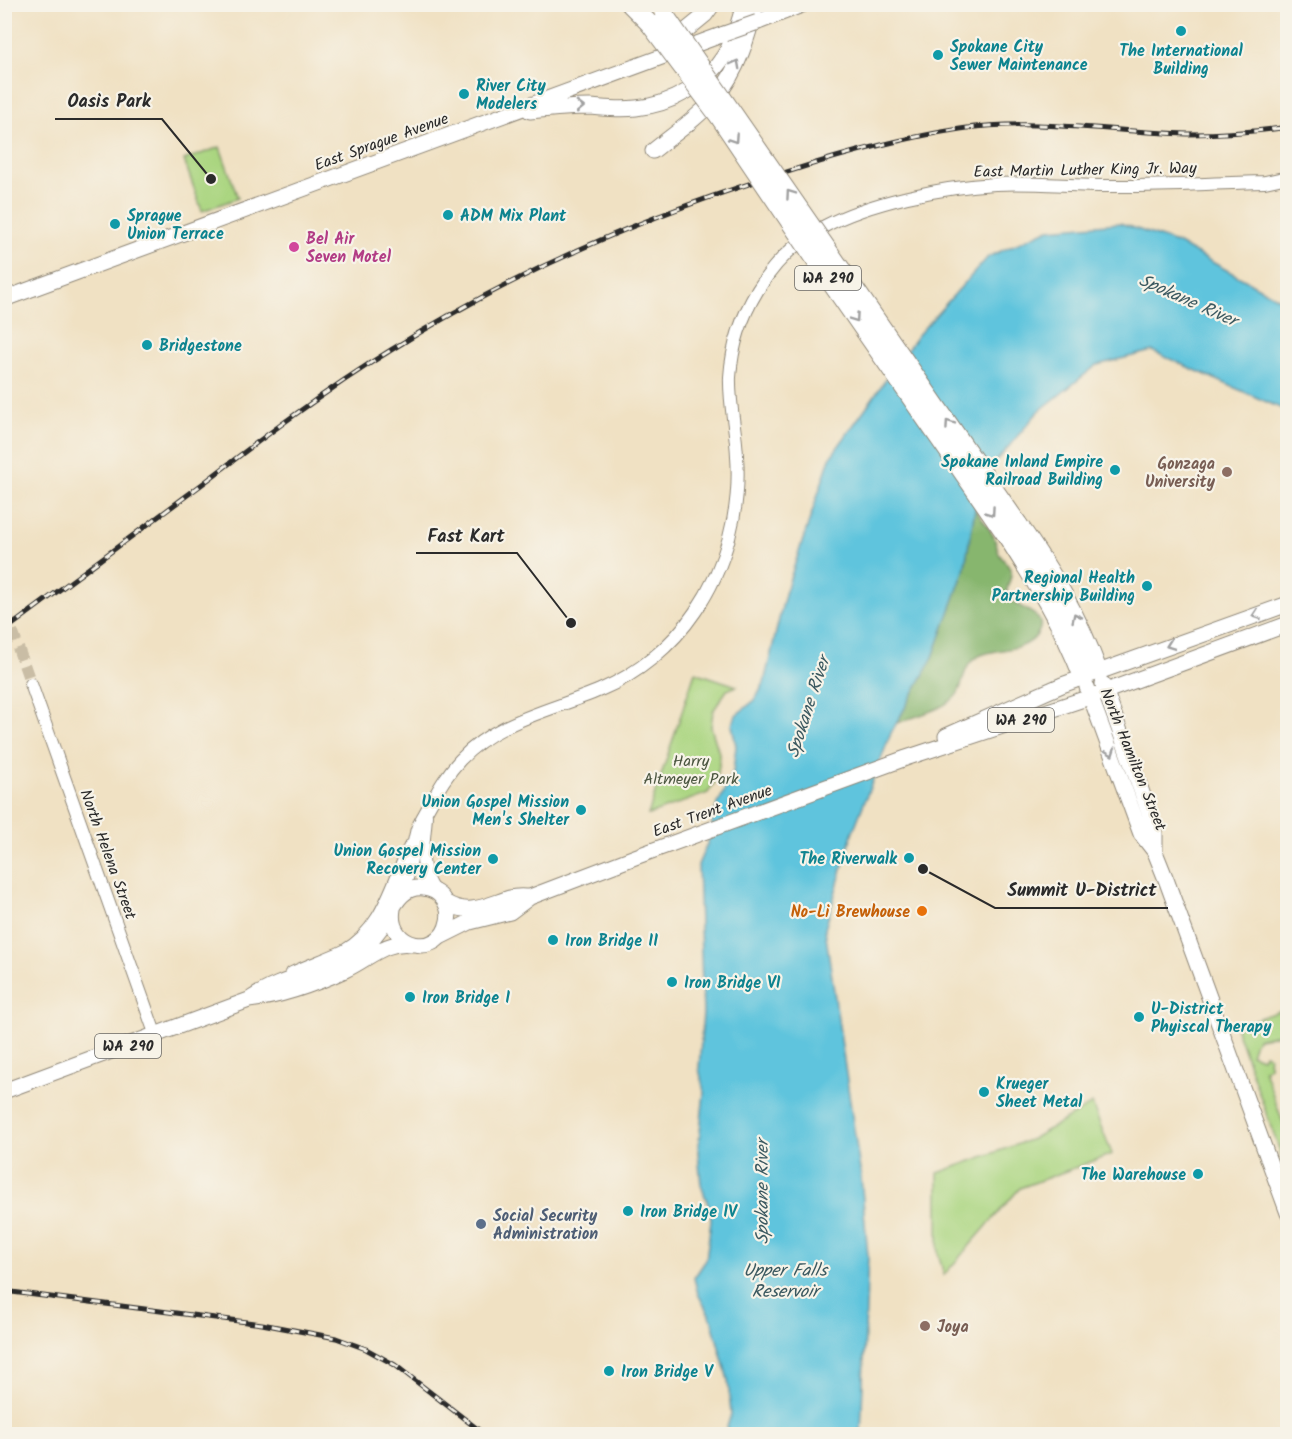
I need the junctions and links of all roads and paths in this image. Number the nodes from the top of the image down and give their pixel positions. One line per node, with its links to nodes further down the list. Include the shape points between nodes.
1 (630, 4): 6 (highway, WA 290)
2 (713, 4): 7 (main road, via 697,22)
3 (744, 4): 8 (main road, one-way to 3, via 568,108 651,106 683,93 716,66 729,47)
4 (756, 4): 9 (main road, one-way to 4, via 718,94 740,57)
5 (804, 4): 7 (main road, East Sprague Avenue, bridge)
6 (656, 14): 16 (highway, WA 290, bridge, via 1012,528 1059,586 1084,633)
7 (644, 63): 8 (main road, East Sprague Avenue)
8 (502, 115): 13 (main road, East Sprague Avenue)
9 (653, 151)
10 (1287, 177): 11 (street, East Martin Luther King Jr. Way)
11 (1265, 182): 12 (street, East Martin Luther King Jr. Way); 21 (street, East Martin Luther King Jr. Way, via 1108,186 1025,183 953,189 912,196 860,212 810,235 779,262 761,285 736,342 730,391 738,463 733,518 720,565 694,614 666,646 627,676 513,722 478,743 449,772)
12 (1287, 184)
13 (4, 299)
14 (1287, 604): 16 (main road, East Trent Avenue, one-way to 16)
15 (1287, 624): 18 (main road, East Trent Avenue)
16 (1091, 674): 18 (main road, North Hamilton Street / WA 290); 19 (main road, North Hamilton Street); 20 (main road, East Trent Avenue / WA 290, via 961,729)
17 (31, 684): 31 (street, North Helena Street)
18 (1106, 691): 19 (main road, East Trent Avenue / WA 290); 23 (main road, North Hamilton Street, via 1155,829)
19 (1090, 697): 20 (main road, East Trent Avenue / WA 290); 23 (main road, North Hamilton Street, one-way to 23, via 1141,834)
20 (903, 759): 25 (main road, East Trent Avenue / WA 290)
21 (426, 813): 22 (street, East Martin Luther King Jr. Way); 24 (street, East Martin Luther King Jr. Way, via 425,872)
22 (416, 834): 26 (street, East Martin Luther King Jr. Way, via 409,872); 29 (street, via 392,891 363,937 343,951 292,972)
23 (1155, 852): 33 (main road, North Hamilton Street)
24 (440, 897): 25 (main road, East Trent Avenue / WA 290, via 460,909 474,910 513,897); 26 (main road, WA 290, via 416,888); 27 (main road, via 449,916)
25 (530, 897): 27 (main road, East Trent Avenue / WA 290, via 510,912 470,922)
26 (396, 903): 28 (main road, via 392,920 395,930); 29 (main road, WA 290, via 376,935 354,954)
27 (440, 937): 28 (main road, WA 290, via 427,944)
28 (412, 944): 30 (main road, WA 290, via 392,944 327,977 272,997)
29 (268, 987): 30 (main road, WA 290)
30 (249, 1000): 31 (main road, WA 290)
31 (156, 1036): 32 (main road, WA 290)
32 (4, 1091)
33 (1287, 1213)

